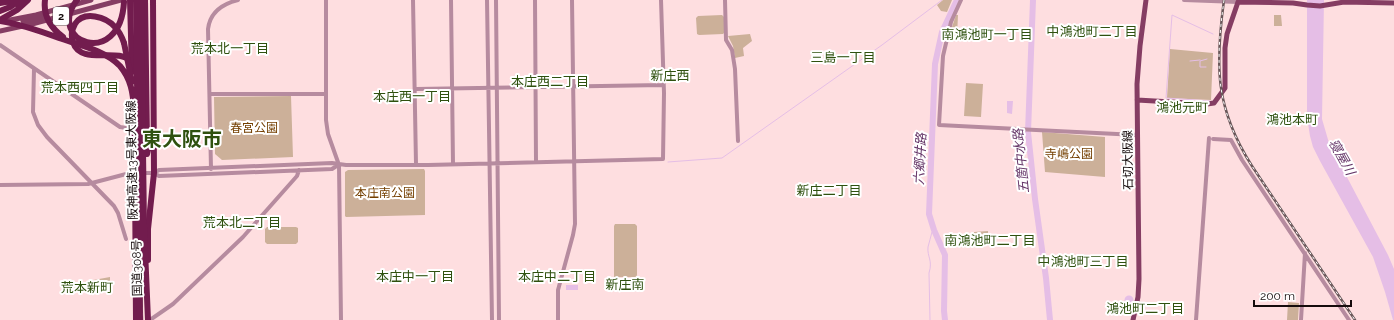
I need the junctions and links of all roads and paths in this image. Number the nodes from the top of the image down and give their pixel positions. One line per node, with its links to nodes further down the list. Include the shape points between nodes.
1 (17, 0): 27 (highway)
2 (21, 0): 29 (highway)
3 (28, 0): 32 (highway)
4 (45, 0): 35 (highway, bridge, via 45,14 50,24 58,34)
5 (77, 0): 7 (highway, bridge, via 70,12 72,30 80,40 94,44 108,39 115,32 122,15)
6 (92, 0): 31 (main road, 2)
7 (122, 0): 30 (main road, 2)
8 (130, 0): 37 (highway)
9 (136, 0): 63 (highway, 阪神高速13号東大阪線, bridge)
10 (141, 0): 68 (highway, 阪神高速13号東大阪線, bridge)
11 (145, 0): 34 (highway)
12 (152, 0): 34 (highway, via 147,14); 53 (highway, via 149,22 151,134); 64 (highway, 国道308号)
13 (238, 0): 46 (street, via 220,6 209,21)
14 (326, 0): 47 (street)
15 (414, 0): 45 (street)
16 (451, 0): 44 (street)
17 (488, 0): 41 (street)
18 (496, 0): 42 (street)
19 (535, 0): 43 (street)
20 (572, 0): 40 (street)
21 (661, 0): 39 (street)
22 (725, 0): 52 (street, via 726,40 732,50 735,69)
23 (962, 0): 51 (street, via 951,22 942,56 939,125)
24 (1146, 0): 49 (main road, 石切大阪線, via 1138,61)
25 (1184, 0): 26 (street)
26 (1238, 1): 28 (main road, via 1295,3 1306,6 1344,2); 49 (main road, via 1227,34 1225,88 1214,103)
27 (0, 3)
28 (1394, 3)
29 (0, 12)
30 (61, 16): 31 (main road); 33 (main road, 2)
31 (13, 20): 32 (main road, 2)
32 (0, 21): 35 (highway, bridge, via 27,27)
33 (0, 31)
34 (146, 36): 53 (highway)
35 (75, 44): 48 (highway, bridge, via 104,54 116,62 128,79)
36 (0, 45): 38 (street)
37 (131, 62): 48 (highway, bridge, via 129,58 124,56 90,54 76,49 72,36 75,23 92,16 102,18 116,27 124,43 130,70); 50 (highway)
38 (34, 69): 50 (street, via 120,127); 66 (street, via 33,112 38,125)
39 (663, 86): 40 (street); 56 (street, via 663,159)
40 (573, 87): 43 (street); 56 (street)
41 (489, 88): 42 (street); 44 (street); 54 (street)
42 (497, 88): 43 (street); 57 (street)
43 (536, 88): 55 (street)
44 (452, 89): 45 (street); 59 (street)
45 (416, 90): 58 (street)
46 (210, 94): 47 (street); 61 (street)
47 (326, 94): 60 (street, via 328,134)
48 (133, 95): 63 (highway, bridge)
49 (1137, 100): 51 (main road, 石切大阪線)
50 (133, 129): 63 (highway)
51 (1137, 135): 77 (main road, 石切大阪線, via 1139,289)
52 (738, 141)
53 (147, 154): 68 (highway, bridge)
54 (489, 162): 57 (street); 59 (street); 74 (street)
55 (536, 162): 56 (street); 57 (street)
56 (574, 162): 76 (street, via 574,235 558,290)
57 (498, 163): 75 (street)
58 (416, 164): 59 (street); 60 (street)
59 (453, 164)
60 (339, 165): 61 (street, via 332,163); 62 (street, via 332,169); 73 (street)
61 (211, 168): 64 (street, via 159,170); 65 (street)
62 (298, 170): 65 (street); 72 (street, via 297,176 243,237 173,304)
63 (137, 171): 64 (street); 66 (street); 71 (highway, 阪神高速13号東大阪線, bridge)
64 (154, 173): 65 (street, via 159,176); 72 (highway, 国道308号, via 148,229)
65 (211, 173)
66 (92, 183): 67 (street); 69 (street, via 118,212)
67 (0, 185)
68 (144, 226): 72 (highway, 阪神高速13号東大阪線, bridge)
69 (126, 239)
70 (1305, 253): 78 (street, via 1231,140 1211,139); 79 (street); 80 (street)
71 (139, 320)
72 (149, 320)
73 (341, 320)
74 (492, 320)
75 (499, 320)
76 (558, 320)
77 (1133, 320)
78 (1196, 320)
79 (1301, 320)
80 (1349, 320)

